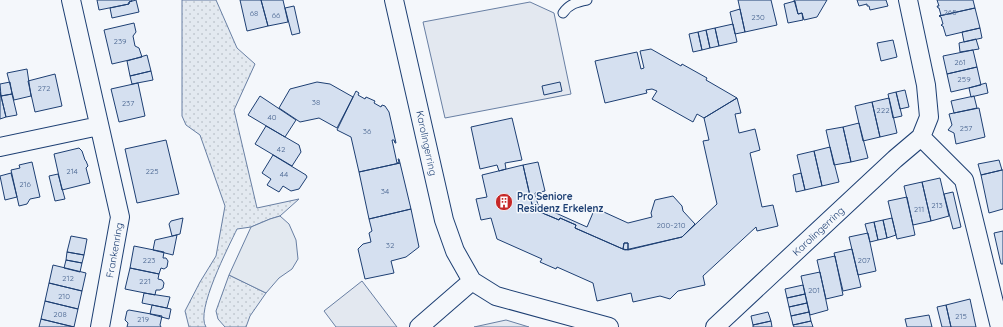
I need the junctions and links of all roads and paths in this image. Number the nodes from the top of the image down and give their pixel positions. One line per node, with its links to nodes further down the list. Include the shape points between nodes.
1 (71, 0): 6 (street, Frankenring)
2 (394, 0): 9 (street, Karolingerring, via 444,220 455,251)
3 (587, 0): 5 (lane, via 567,7)
4 (908, 0): 7 (street, via 926,85 929,117)
5 (563, 13)
6 (99, 126): 8 (street); 10 (street, Frankenring, via 120,217)
7 (922, 137): 13 (street, Karolingerring, via 895,159); 14 (street, via 964,180)
8 (0, 147)
9 (472, 281): 11 (street); 12 (street, Karolingerring, via 496,296)
10 (100, 327)
11 (419, 327)
12 (609, 327)
13 (715, 327)
14 (1000, 327)

